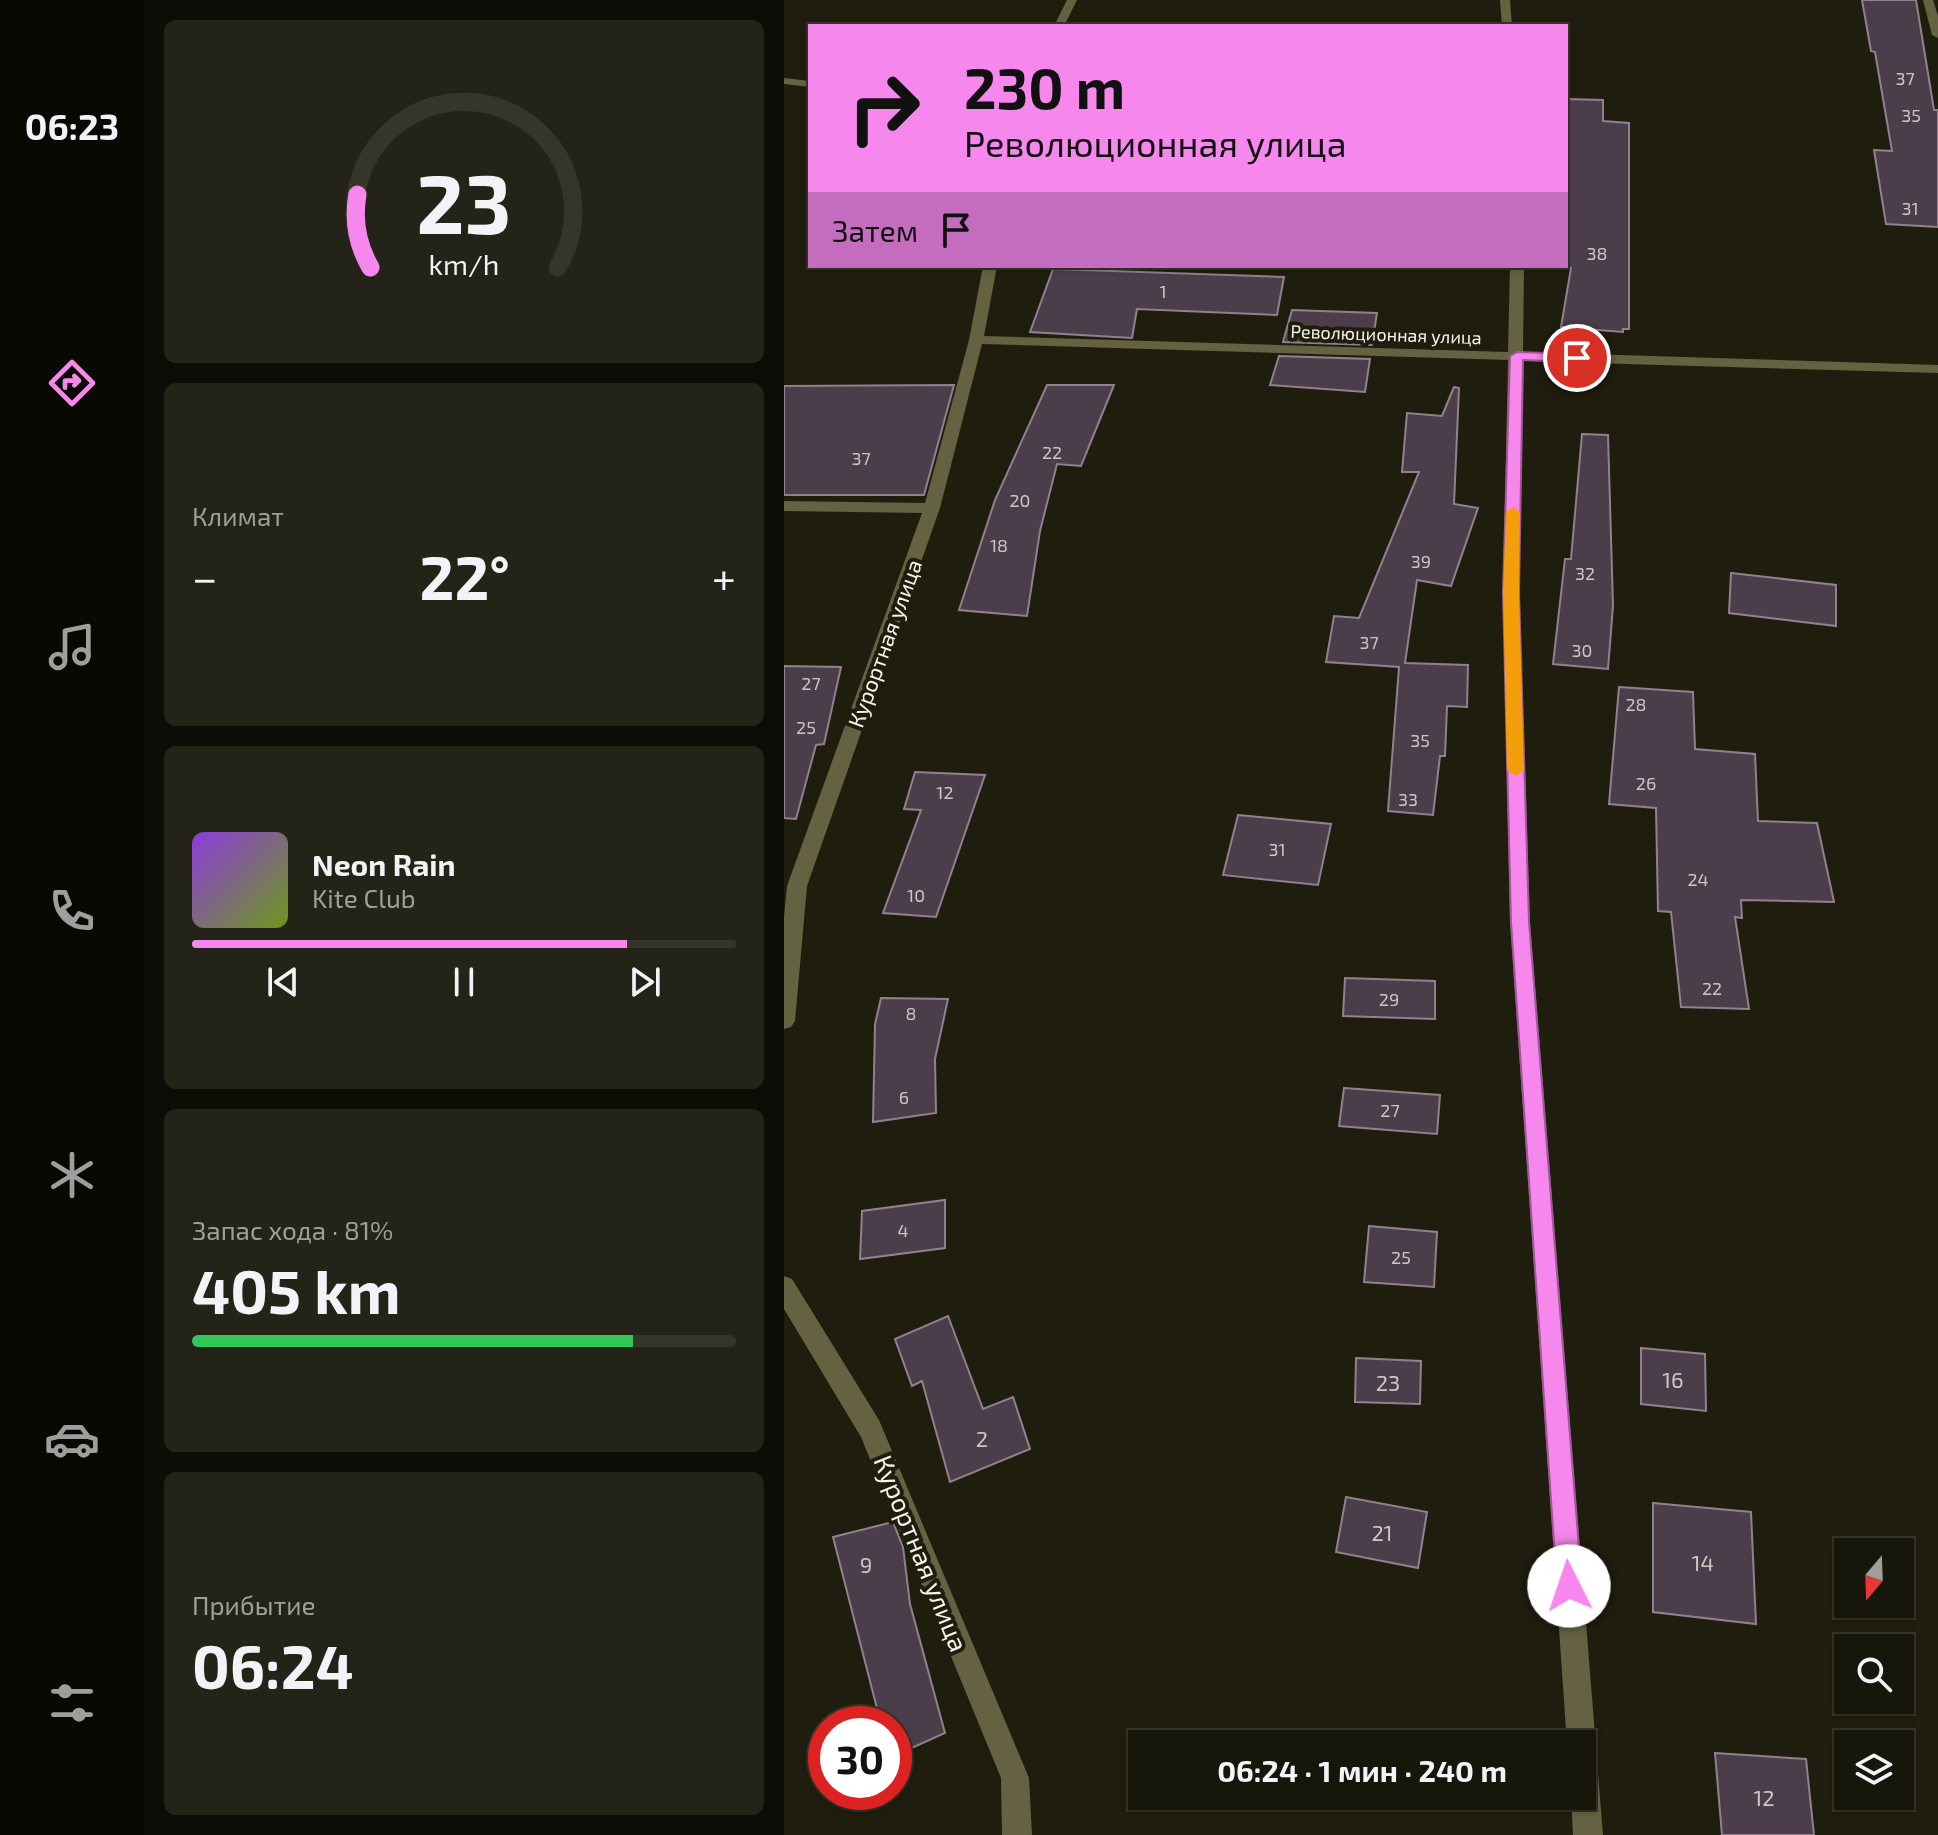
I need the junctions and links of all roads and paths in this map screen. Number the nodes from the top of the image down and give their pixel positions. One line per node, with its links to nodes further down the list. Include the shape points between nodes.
1 (1072, 0): 4 (street)
2 (1505, 0): 5 (street)
3 (1928, 0): 6 (street)
4 (1060, 24)
5 (1507, 24)
6 (1938, 35)
7 (784, 81): 8 (street)
8 (808, 84)
9 (990, 268): 11 (street, Курортная улица)
10 (1517, 268): 12 (street)
11 (976, 340): 12 (street, Революционная улица); 15 (street, Курортная улица)
12 (1517, 356): 13 (street, Революционная улица); 18 (street, via 1511,592 1520,922)
13 (1938, 369)
14 (784, 506): 15 (street)
15 (932, 508): 16 (street, Курортная улица, via 797,886)
16 (784, 1021)
17 (784, 1287): 20 (street, Курортная улица, via 870,1429 1015,1778)
18 (1580, 1730)
19 (1586, 1810): 21 (street)
20 (1017, 1835)
21 (1588, 1835)

